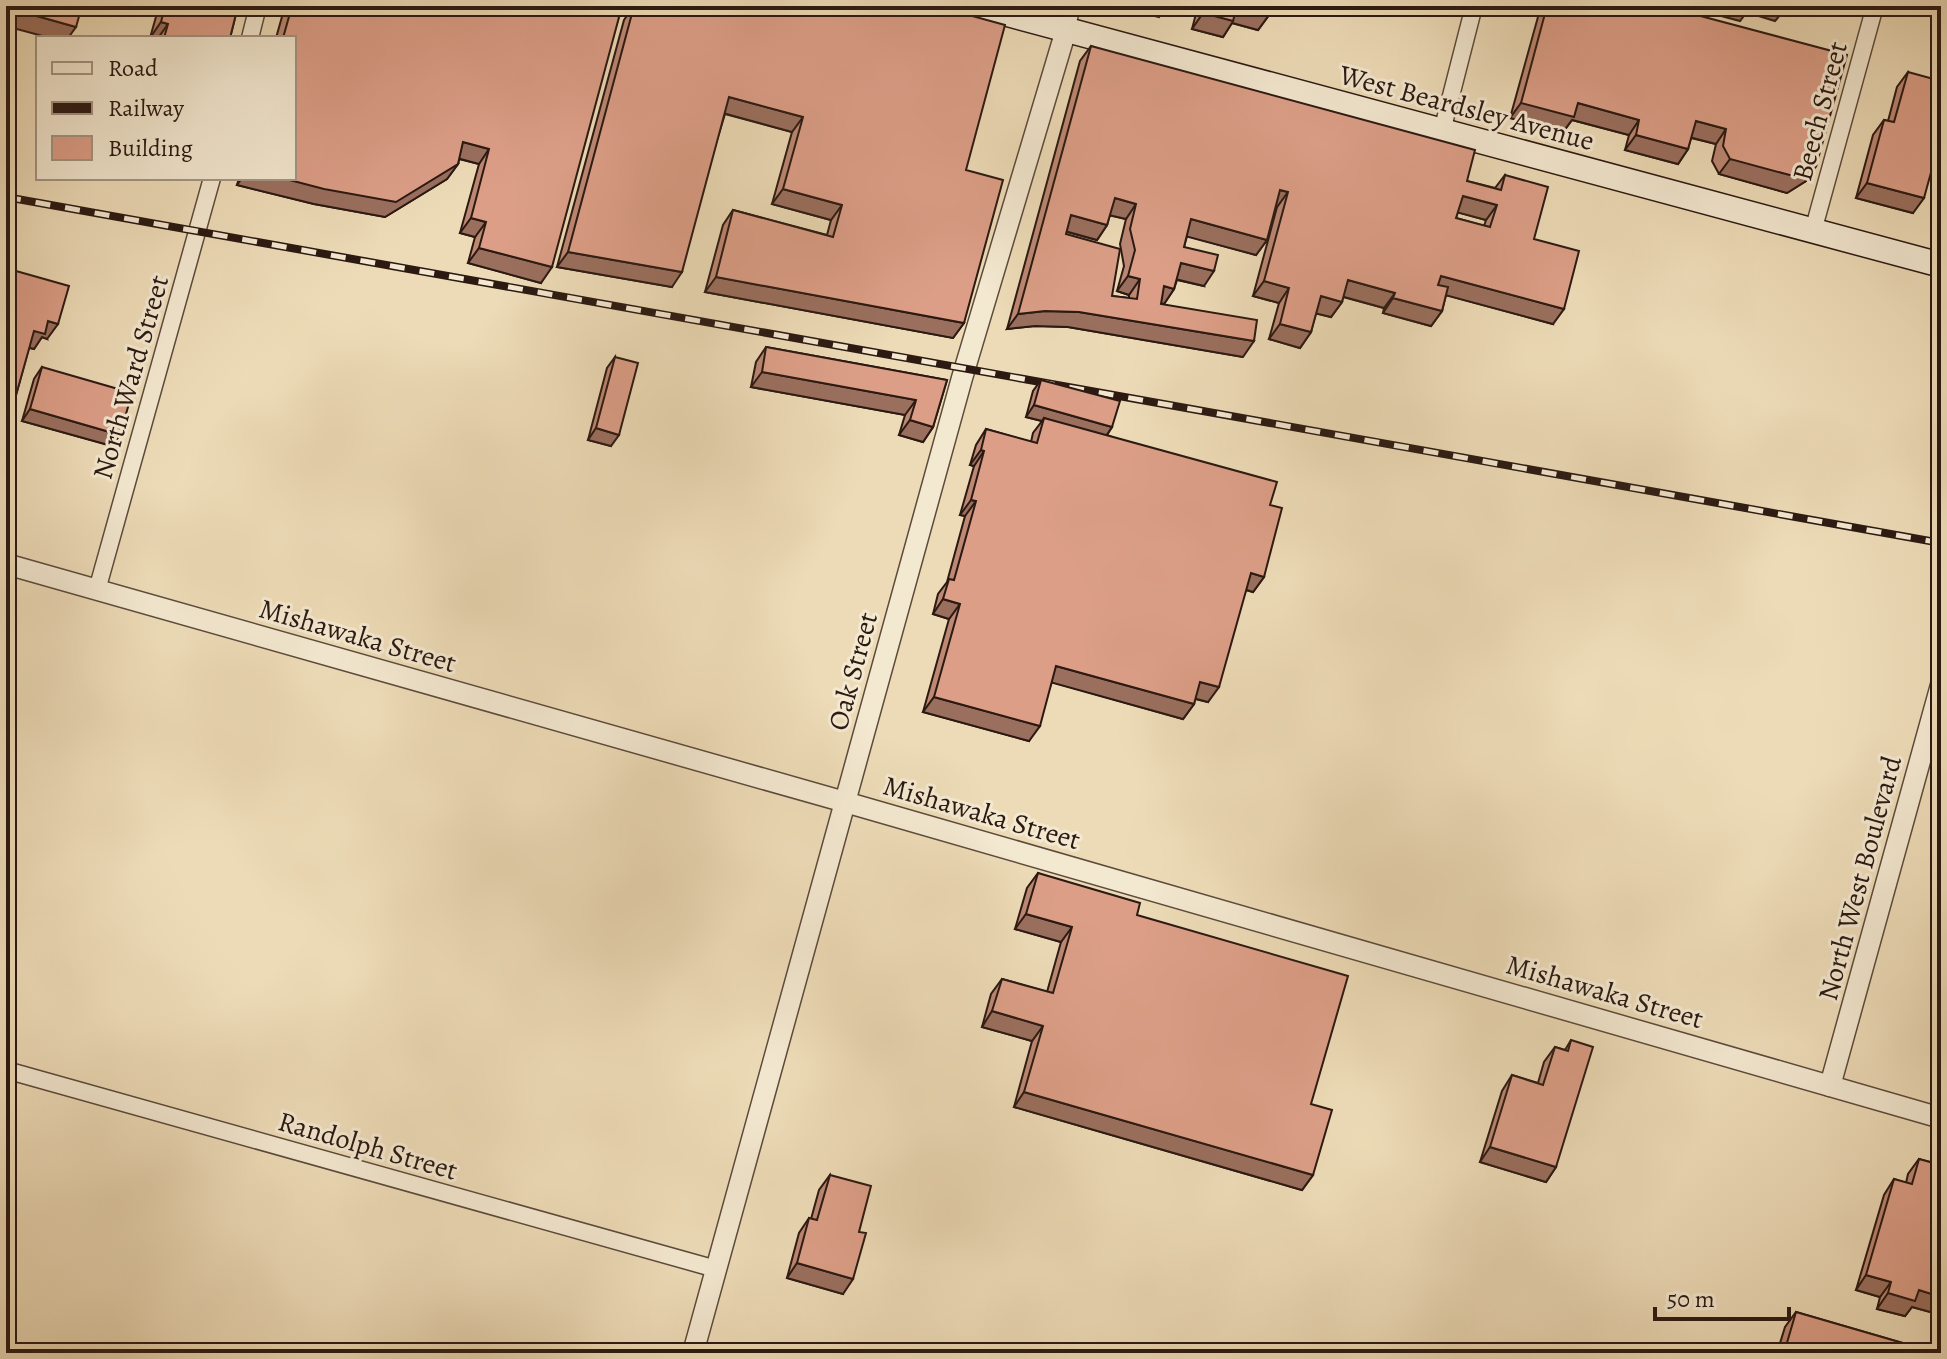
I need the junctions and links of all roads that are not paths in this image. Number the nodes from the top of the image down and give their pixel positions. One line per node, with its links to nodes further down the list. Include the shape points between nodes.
1 (258, 6): 7 (street)
2 (978, 6): 6 (main road, West Beardsley Avenue)
3 (1072, 6): 6 (street, Oak Street)
4 (1474, 6): 8 (street)
5 (1875, 6): 10 (street, Beech Street)
6 (1066, 30): 8 (main road, West Beardsley Avenue); 15 (street, Oak Street, via 962,378)
7 (250, 36)
8 (1442, 131): 10 (main road, West Beardsley Avenue)
9 (211, 180): 13 (street, North Ward Street)
10 (1813, 231): 11 (main road, West Beardsley Avenue)
11 (1941, 265)
12 (6, 564): 13 (street, Mishawaka Street)
13 (97, 590): 15 (street, Mishawaka Street)
14 (1941, 685): 17 (street, North West Boulevard)
15 (845, 802): 17 (street, Mishawaka Street); 19 (street, Oak Street)
16 (6, 1070): 19 (street, Randolph Street)
17 (1830, 1086): 18 (street, Mishawaka Street)
18 (1941, 1118)
19 (716, 1269): 20 (street, Oak Street)
20 (693, 1353)

